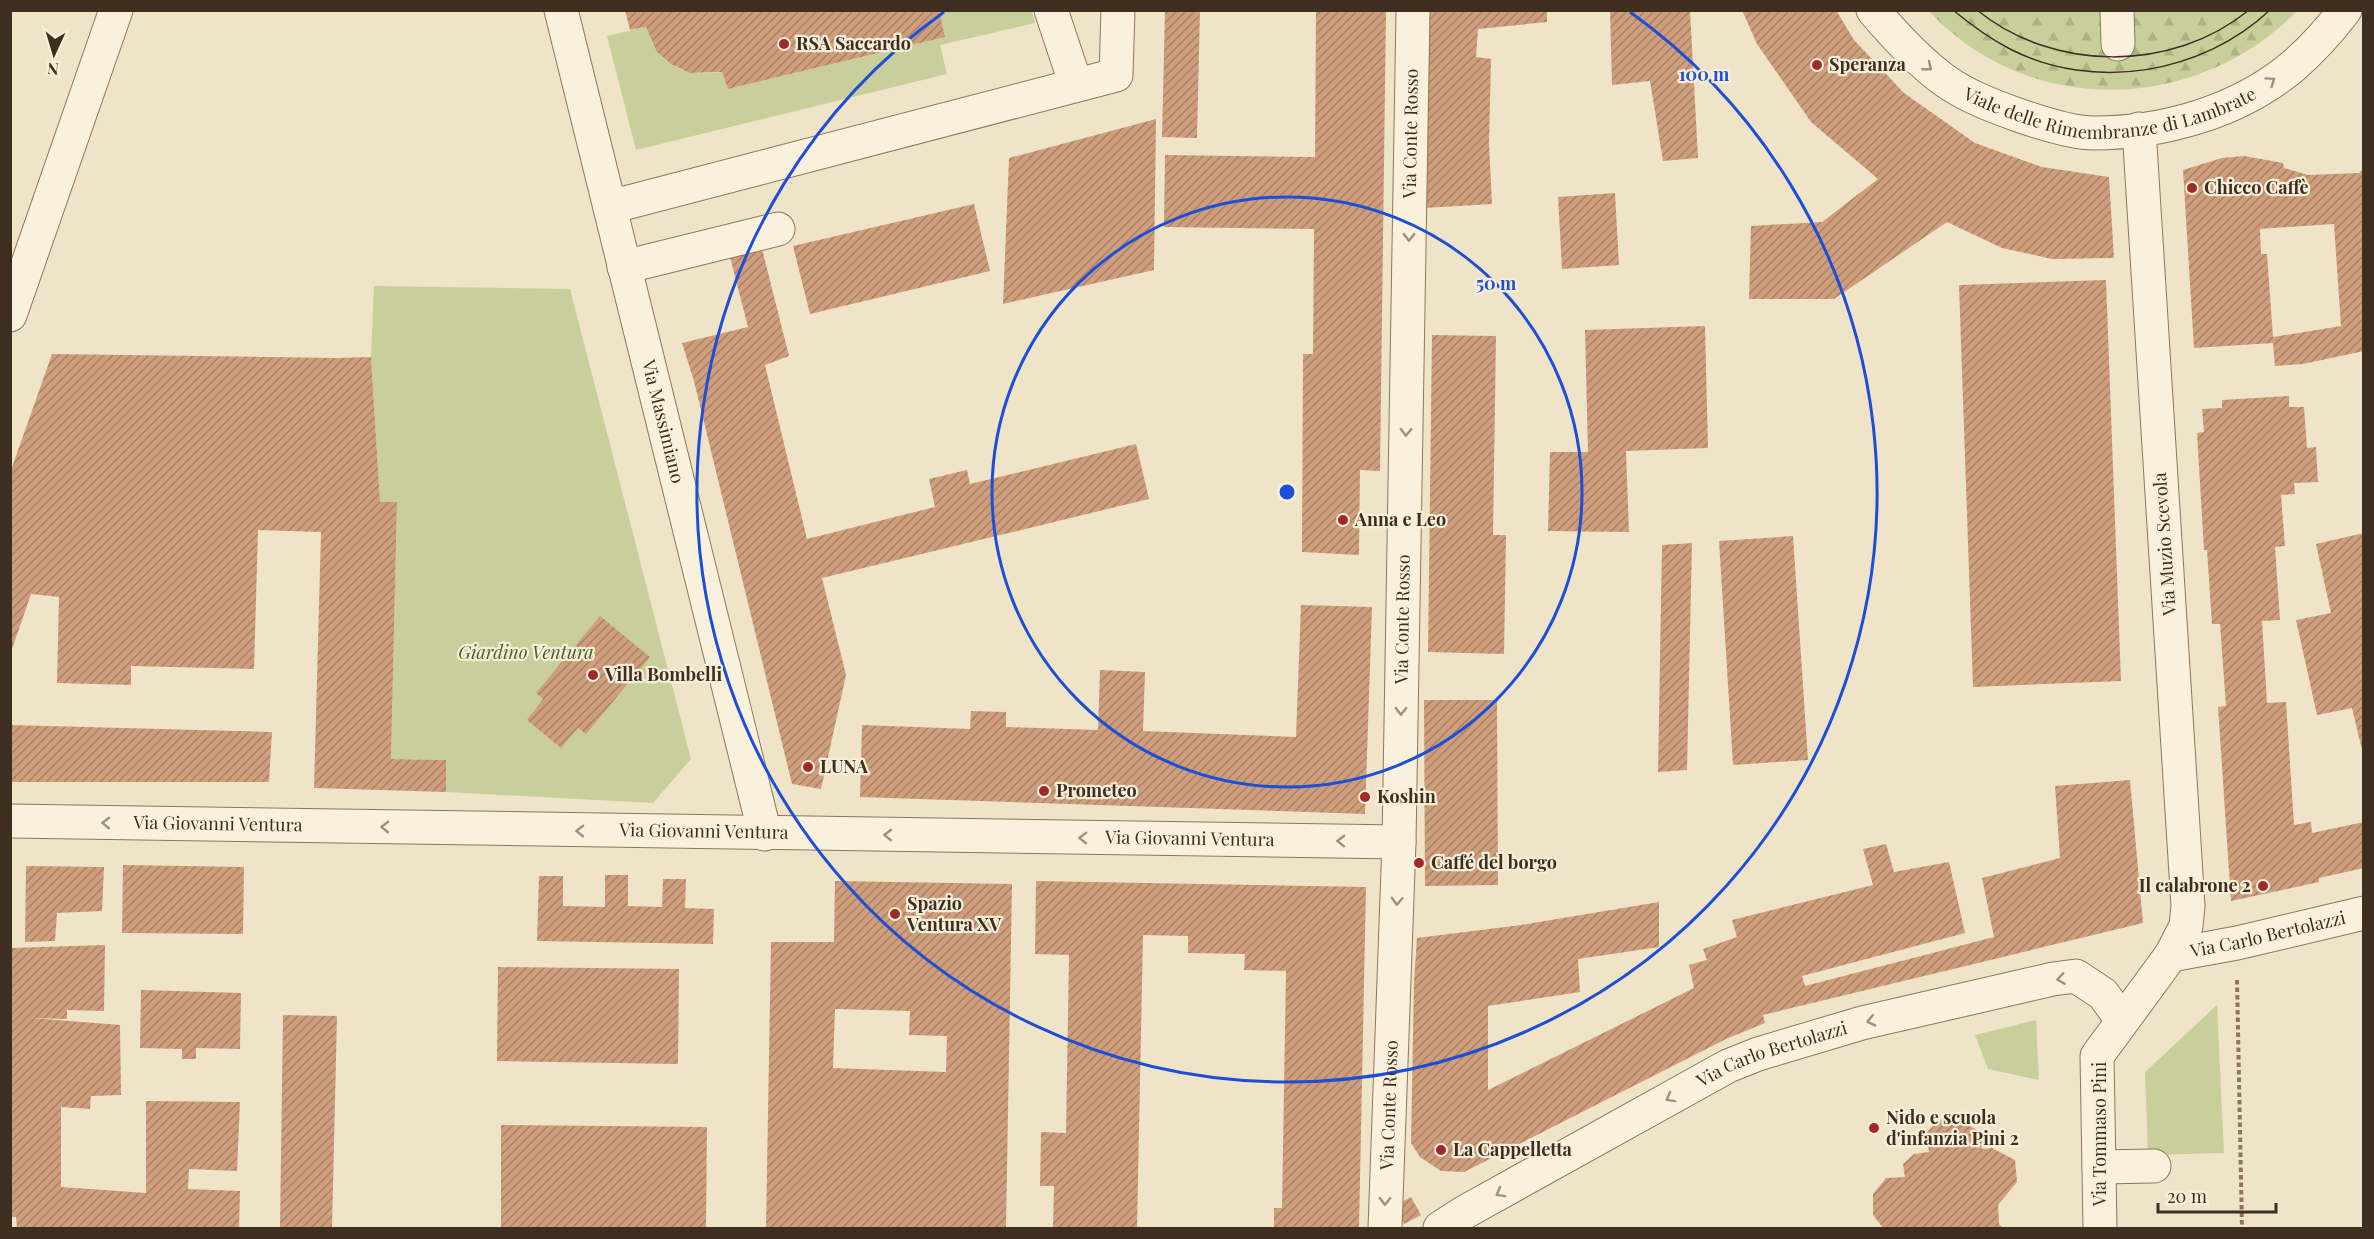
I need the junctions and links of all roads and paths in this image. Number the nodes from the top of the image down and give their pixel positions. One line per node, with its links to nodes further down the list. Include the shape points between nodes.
1 (116, 10): 15 (street)
2 (561, 10): 12 (street, Via Massimiano)
3 (1052, 10): 10 (street)
4 (1118, 10): 10 (street, via 1116,75)
5 (1413, 10): 18 (street, Via Conte Rosso, one-way to 18)
6 (1873, 10): 11 (street, Viale delle Rimembranze di Lambrate, one-way to 11, via 1905,48 1946,81 1991,106 2092,133)
7 (2117, 10): 9 (street)
8 (2345, 10): 11 (street, Viale delle Rimembranze di Lambrate, one-way to 8, via 2190,119 2258,91 2292,67)
9 (2118, 44)
10 (1077, 85): 12 (street)
11 (2139, 129): 20 (street, Via Muzio Scevola, via 2188,906 2186,926)
12 (610, 207): 14 (street, Via Massimiano)
13 (778, 229): 14 (street)
14 (624, 267): 17 (street, Via Massimiano)
15 (10, 315)
16 (10, 821): 17 (street, Via Giovanni Ventura, one-way to 16)
17 (765, 834): 18 (street, Via Giovanni Ventura, one-way to 17)
18 (1399, 842): 25 (street, Via Conte Rosso, one-way to 25)
19 (2364, 913): 20 (street, Via Carlo Bertolazzi)
20 (2171, 955): 22 (street, Via Tommaso Pini)
21 (2237, 979): 28 (path)
22 (2122, 1020): 24 (street, Via Tommaso Pini, via 2097,1056); 26 (street, Via Carlo Bertolazzi, one-way to 26, via 2103,994 2076,976 1792,1042 1728,1066)
23 (2154, 1166): 24 (street)
24 (2098, 1167): 27 (street, Via Tommaso Pini)
25 (1385, 1228)
26 (1440, 1228)
27 (2100, 1228)
28 (2242, 1228)

